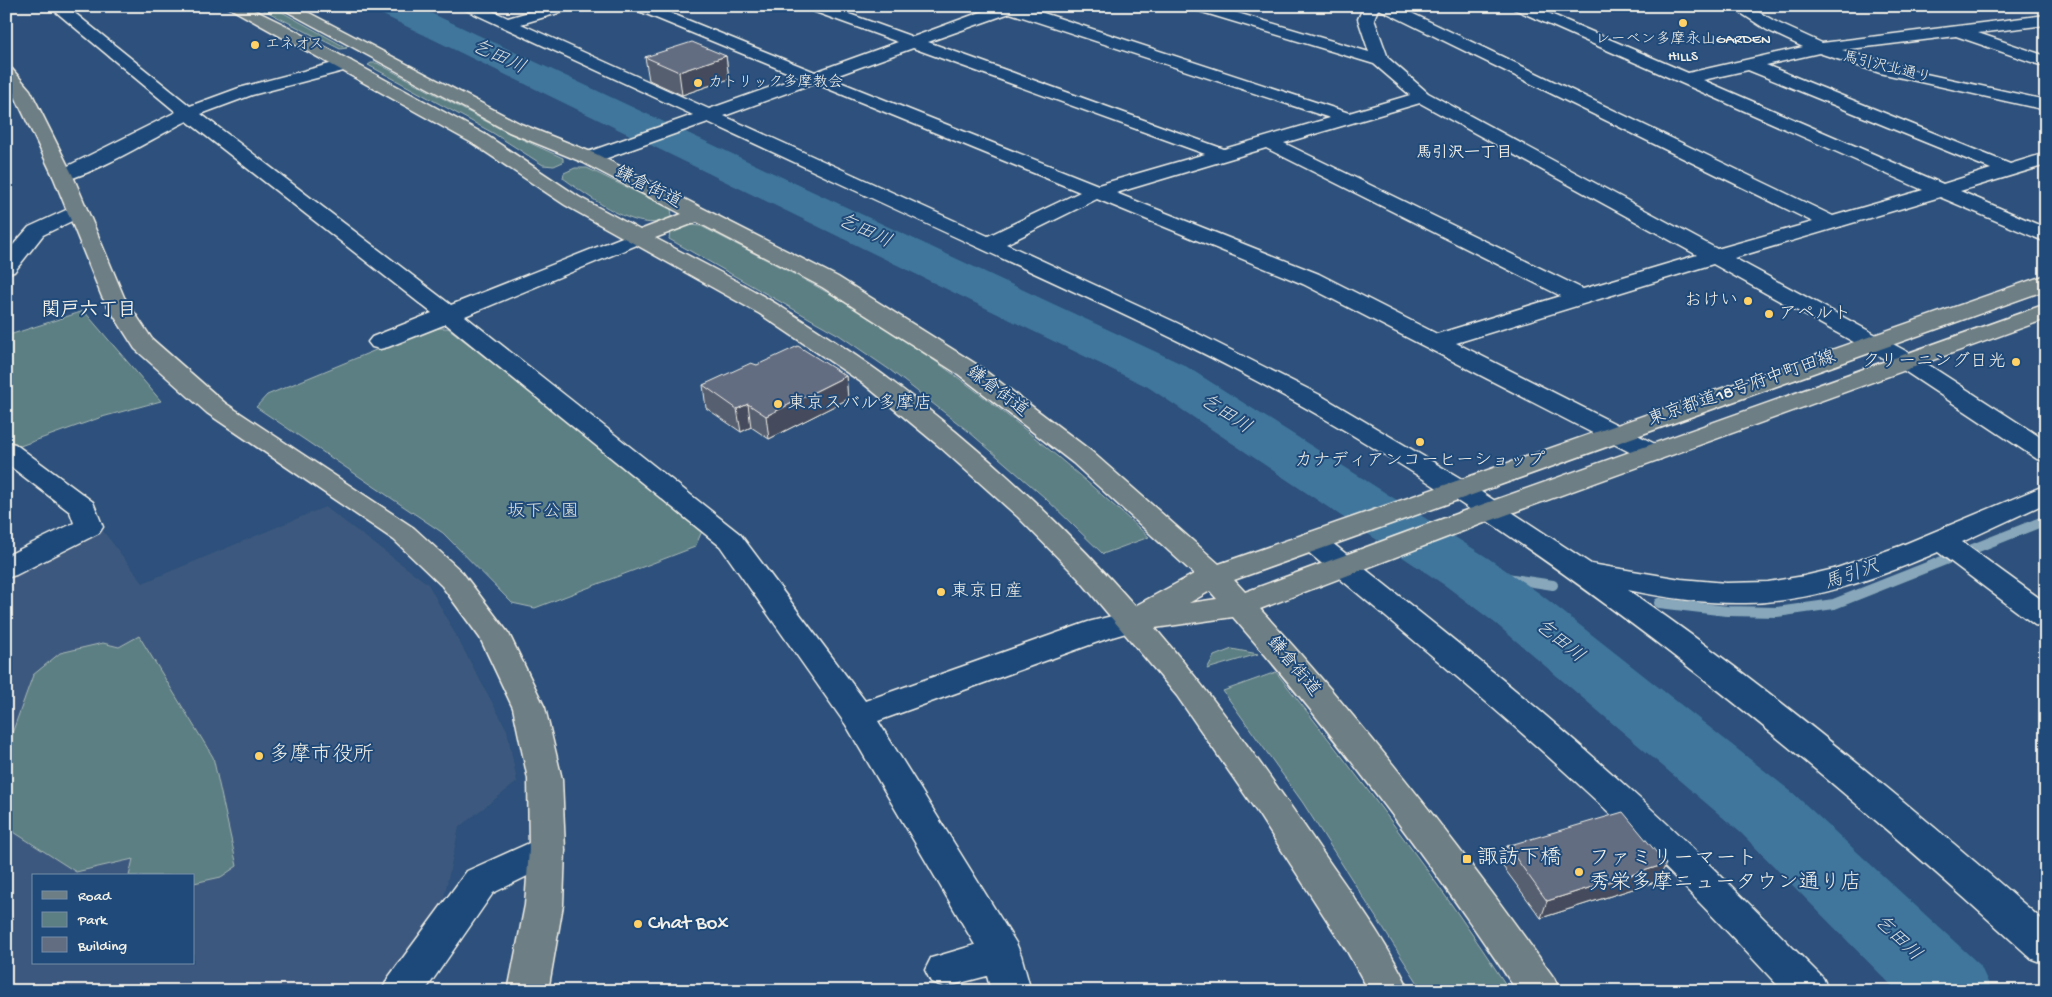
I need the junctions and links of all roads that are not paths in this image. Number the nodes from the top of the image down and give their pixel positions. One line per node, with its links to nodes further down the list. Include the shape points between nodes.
1 (56, 6): 31 (street)
2 (233, 6): 24 (main road)
3 (284, 6): 21 (main road, 鎌倉街道)
4 (468, 6): 17 (street)
5 (567, 6): 17 (street)
6 (639, 6): 27 (street)
7 (812, 6): 19 (street)
8 (1197, 6): 22 (street)
9 (1372, 6): 22 (street, via 1366,19)
10 (1384, 6): 45 (street)
11 (1519, 6): 28 (street)
12 (1737, 6): 20 (street, 馬引沢北通り, via 1766,25)
13 (2033, 6): 15 (street)
14 (1010, 7): 19 (street); 33 (street)
15 (2046, 12)
16 (2046, 20): 18 (street)
17 (506, 23): 32 (street)
18 (1956, 32): 20 (street); 23 (street)
19 (913, 43): 27 (street); 35 (street)
20 (1818, 48): 25 (street); 30 (street, 馬引沢北通り, via 1890,70)
21 (378, 55): 24 (main road); 36 (main road, 鎌倉街道, via 515,128)
22 (1380, 60): 29 (street)
23 (2046, 62)
24 (345, 65): 31 (street, via 240,94); 39 (main road, via 479,139)
25 (1751, 65): 28 (street); 38 (street)
26 (7, 75): 40 (main road, via 21,90)
27 (815, 78): 32 (street); 42 (street)
28 (1686, 79): 41 (street)
29 (1422, 97): 33 (street); 49 (street)
30 (2046, 105)
31 (188, 113): 40 (street); 54 (street)
32 (702, 118): 36 (street); 48 (street)
33 (1348, 118): 34 (street)
34 (1269, 143): 35 (street); 52 (street)
35 (1224, 155): 42 (street)
36 (589, 158): 39 (main road); 44 (main road, 鎌倉街道)
37 (2046, 159): 38 (street)
38 (2009, 170): 41 (street)
39 (552, 172): 47 (main road, via 572,201)
40 (63, 176): 43 (main road)
41 (1937, 190): 45 (street); 46 (street)
42 (1096, 192): 48 (street); 56 (street, via 1311,279)
43 (77, 211): 50 (street, via 36,231); 76 (main road, via 113,297 144,344 216,408 404,534 452,579 494,634 529,708 545,779)
44 (699, 214): 47 (main road); 71 (main road, 鎌倉街道, via 830,282 966,369 1082,457)
45 (1830, 222): 49 (street)
46 (2046, 236)
47 (637, 238): 54 (street); 74 (main road, via 768,309 872,379 1028,511)
48 (989, 244): 63 (street, via 1118,302 1248,366 1356,426)
49 (1717, 258): 52 (street); 57 (street)
50 (6, 266)
51 (2046, 282): 57 (main road, 東京都道18号府中町田線)
52 (1579, 296): 56 (street)
53 (2046, 311): 58 (main road, 東京都道18号府中町田線)
54 (448, 314): 55 (street); 75 (street, via 730,540)
55 (380, 342)
56 (1436, 342): 59 (street)
57 (1873, 343): 58 (street); 59 (main road, 東京都道18号府中町田線)
58 (1906, 361): 61 (main road, 東京都道18号府中町田線); 62 (street)
59 (1615, 434): 61 (street); 63 (main road, 東京都道18号府中町田線)
60 (6, 450): 69 (street, via 82,508 89,527)
61 (1652, 453): 65 (main road, 東京都道18号府中町田線)
62 (2046, 453)
63 (1448, 492): 65 (street); 66 (main road, 東京都道18号府中町田線)
64 (2046, 493): 67 (street)
65 (1483, 514): 68 (main road, 東京都道18号府中町田線); 70 (street)
66 (1312, 541): 68 (street); 71 (main road, 東京都道18号府中町田線)
67 (1944, 543): 70 (street, via 1856,574 1766,592 1645,584); 73 (street)
68 (1358, 561): 72 (main road, 東京都道18号府中町田線); 85 (street, via 1474,673 1589,772)
69 (6, 568)
70 (1582, 570): 77 (street, via 1785,723)
71 (1214, 576): 72 (main road, 鎌倉街道); 74 (main road, 東京都道18号府中町田線)
72 (1238, 606): 74 (main road, 東京都道18号府中町田線); 84 (main road, 鎌倉街道, via 1284,655 1382,775 1482,907)
73 (2046, 618)
74 (1132, 621): 75 (street); 83 (main road, via 1201,706 1271,805 1362,941)
75 (858, 716): 78 (street)
76 (547, 850): 80 (street, via 480,882); 81 (main road, via 544,905)
77 (2046, 947)
78 (1002, 955): 79 (street); 82 (street)
79 (945, 970)
80 (402, 991)
81 (528, 991)
82 (1011, 991)
83 (1390, 991)
84 (1540, 991)
85 (1809, 991)

